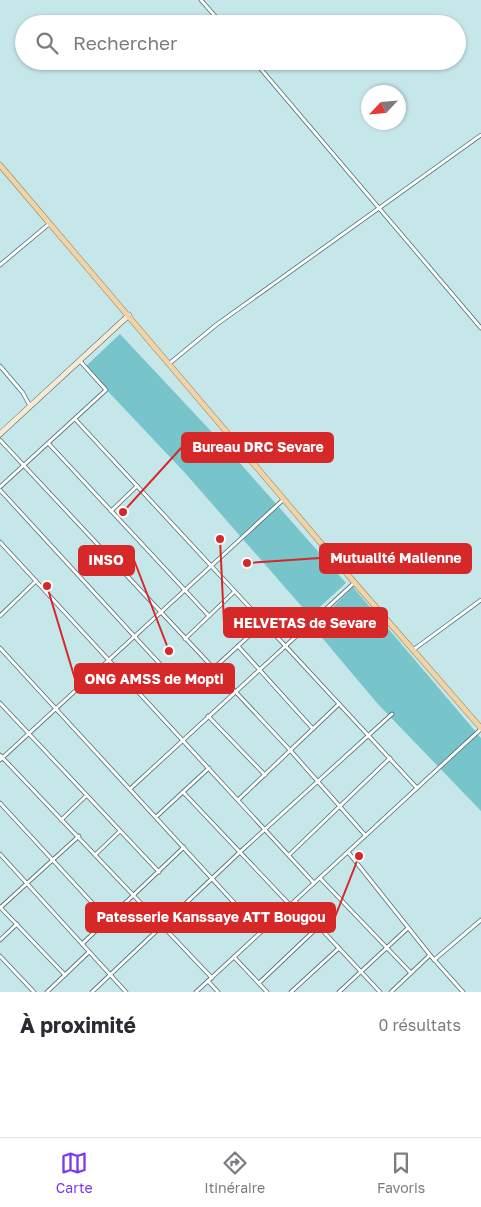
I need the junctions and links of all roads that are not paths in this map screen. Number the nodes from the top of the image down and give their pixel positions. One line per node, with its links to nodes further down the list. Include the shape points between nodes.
1 (201, 0): 2 (street)
2 (214, 15)
3 (262, 70): 6 (street)
4 (481, 135): 6 (street)
5 (0, 165): 7 (main road)
6 (380, 210): 10 (street); 12 (street, via 216,325)
7 (50, 224): 8 (street); 9 (main road)
8 (0, 265)
9 (129, 315): 11 (street); 12 (main road)
10 (481, 328)
11 (80, 361): 14 (street); 15 (street, via 106,390)
12 (170, 363): 22 (main road)
13 (0, 366): 14 (street)
14 (30, 406): 16 (street)
15 (75, 419): 18 (street); 20 (street)
16 (0, 434)
17 (0, 440): 19 (street)
18 (49, 444): 19 (street); 23 (street)
19 (25, 465): 21 (street); 31 (street)
20 (137, 486): 23 (street); 25 (street)
21 (0, 488): 35 (street)
22 (284, 499): 25 (street); 27 (main road)
23 (111, 511): 28 (street)
24 (0, 542): 26 (street)
25 (210, 567): 28 (street); 29 (street)
26 (36, 581): 32 (street); 41 (street)
27 (354, 582): 38 (street); 40 (main road)
28 (185, 590): 31 (street); 33 (street)
29 (234, 592): 33 (street); 34 (street)
30 (481, 600): 40 (street)
31 (160, 612): 35 (street); 36 (street)
32 (0, 616)
33 (209, 616): 36 (street)
34 (263, 623): 37 (street); 38 (street)
35 (135, 636): 41 (street); 44 (street)
36 (184, 639): 42 (street)
37 (238, 646): 42 (street); 43 (street)
38 (285, 646): 43 (street); 47 (street)
39 (0, 648): 48 (street)
40 (413, 650): 51 (main road)
41 (109, 660): 48 (street); 55 (street)
42 (213, 669): 45 (street)
43 (259, 670): 45 (street); 52 (street)
44 (170, 674)
45 (234, 692): 50 (street); 56 (street)
46 (0, 703): 53 (street)
47 (339, 704): 52 (street); 54 (street)
48 (56, 709): 53 (street); 63 (street)
49 (392, 714): 54 (street)
50 (208, 716): 55 (street); 60 (street)
51 (481, 728): 62 (street)
52 (313, 729): 56 (street)
53 (29, 734): 57 (street); 65 (street)
54 (368, 736): 58 (street); 61 (street)
55 (182, 739): 59 (street); 63 (street)
56 (290, 750): 60 (street); 61 (street)
57 (1, 758): 70 (street)
58 (390, 758): 62 (street); 68 (street)
59 (208, 768): 64 (street); 66 (street)
60 (265, 775): 66 (street)
61 (319, 781): 68 (street); 71 (street)
62 (417, 788): 73 (street)
63 (130, 789): 69 (street)
64 (183, 792): 69 (street); 76 (street)
65 (86, 796): 70 (street); 72 (street)
66 (238, 800): 71 (street)
67 (0, 803): 81 (street)
68 (340, 806): 73 (street); 80 (street)
69 (156, 817): 75 (street)
70 (61, 820): 74 (street)
71 (266, 830): 76 (street); 80 (street)
72 (120, 831): 79 (street); 82 (street)
73 (365, 835): 77 (street)
74 (79, 836): 79 (street); 81 (street)
75 (184, 846): 82 (street); 84 (street)
76 (240, 852): 84 (street); 89 (street)
77 (348, 852): 83 (street); 96 (street)
78 (0, 854): 85 (street)
79 (96, 854): 87 (street)
80 (289, 855): 86 (street)
81 (52, 858): 85 (street); 91 (street)
82 (159, 872): 87 (street)
83 (320, 878): 86 (street); 100 (street)
84 (213, 879): 94 (street); 97 (street)
85 (27, 882): 90 (street); 99 (street)
86 (314, 883): 88 (street)
87 (134, 896): 91 (street); 94 (street)
88 (295, 901): 89 (street); 95 (street)
89 (290, 905): 97 (street)
90 (1, 907): 93 (street)
91 (108, 920): 99 (street)
92 (481, 920): 106 (street)
93 (18, 924): 98 (street); 109 (street)
94 (162, 926): 110 (street); 111 (street)
95 (319, 926): 101 (street); 113 (street)
96 (408, 928): 100 (street); 103 (street)
97 (261, 932): 105 (street)
98 (0, 940)
99 (82, 944): 102 (street)
100 (388, 947): 107 (street); 108 (street)
101 (339, 948): 107 (street); 121 (street)
102 (89, 952): 109 (street); 110 (street)
103 (430, 955): 106 (street); 108 (street)
104 (0, 956): 114 (street)
105 (234, 957): 111 (street); 113 (street)
106 (434, 960): 125 (street)
107 (361, 971): 122 (street); 123 (street)
108 (411, 973): 124 (street)
109 (65, 974): 115 (street)
110 (110, 975): 116 (street); 117 (street)
111 (212, 978): 112 (street)
112 (208, 981): 118 (street); 119 (street)
113 (259, 983): 120 (street)
114 (34, 992)
115 (47, 992)
116 (92, 992)
117 (126, 992)
118 (196, 992)
119 (218, 992)
120 (267, 992)
121 (291, 992)
122 (338, 992)
123 (380, 992)
124 (391, 992)
125 (463, 992)

